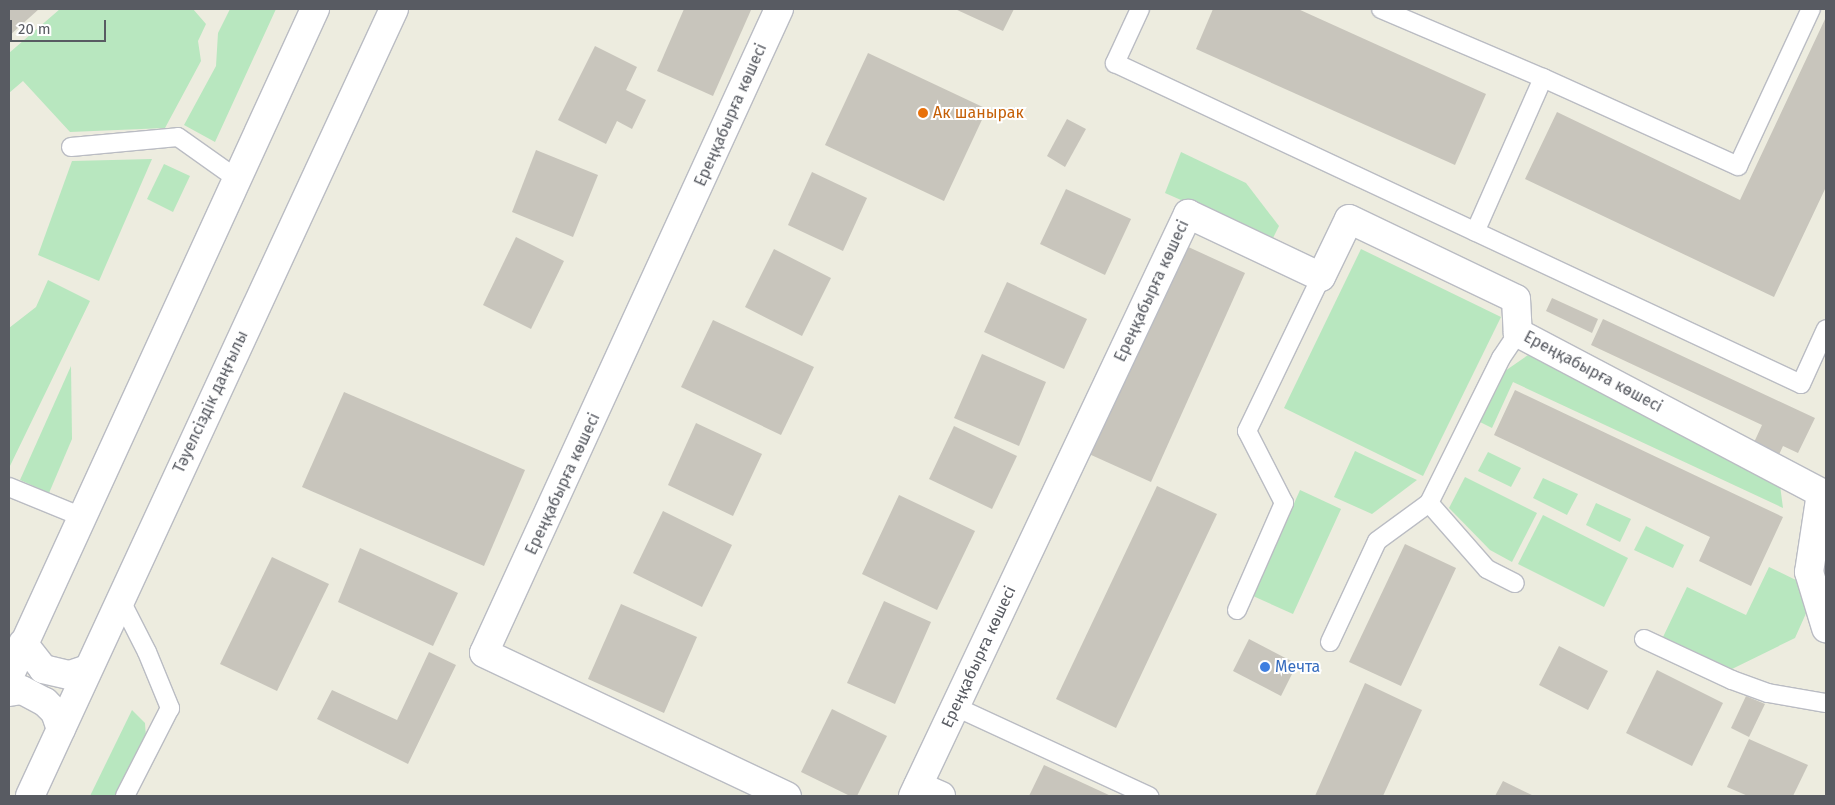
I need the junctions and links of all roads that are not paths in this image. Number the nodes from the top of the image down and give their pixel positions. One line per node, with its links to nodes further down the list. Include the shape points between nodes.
1 (315, 9): 9 (street)
2 (394, 9): 19 (street, Тәуелсіздік даңғылы)
3 (779, 9): 34 (street, Ереңқабырға көшесі, via 484,652)
4 (1140, 9): 10 (lane, via 1115,63)
5 (1381, 9): 7 (lane)
6 (1811, 9): 7 (lane, via 1738,166)
7 (1543, 78): 10 (lane)
8 (71, 147): 9 (lane, via 178,137)
9 (237, 179): 17 (street)
10 (1475, 232): 12 (lane, via 1801,384)
11 (1322, 277): 13 (street, Ереңқабырға көшесі, via 1349,219 1516,299); 20 (lane, via 1247,431 1284,504); 29 (street, Ереңқабырға көшесі, via 1188,214)
12 (1826, 329)
13 (1518, 333): 15 (street, Ереңқабырға көшесі); 16 (lane, via 1501,358)
14 (9, 487): 17 (lane)
15 (1824, 491): 21 (street, via 1808,572)
16 (1429, 502): 18 (lane, via 1487,569); 23 (lane, via 1377,541)
17 (82, 517): 24 (street)
18 (1515, 583)
19 (120, 599): 25 (street, Тәуелсіздік даңғылы); 33 (lane, via 148,652 170,708)
20 (1237, 610)
21 (1826, 628)
22 (1644, 639): 28 (lane, via 1768,693)
23 (1330, 642)
24 (23, 644): 25 (street, via 43,669 70,675); 26 (street)
25 (87, 669): 30 (street, Тәуелсіздік даңғылы)
26 (9, 677)
27 (9, 692): 30 (street, via 22,690 45,702 56,712)
28 (1826, 703)
29 (956, 707): 31 (street, Ереңқабырға көшесі); 35 (lane)
30 (61, 729): 32 (street, Тәуелсіздік даңғылы)
31 (924, 793)
32 (30, 796)
33 (125, 796)
34 (787, 796)
35 (1149, 796)

